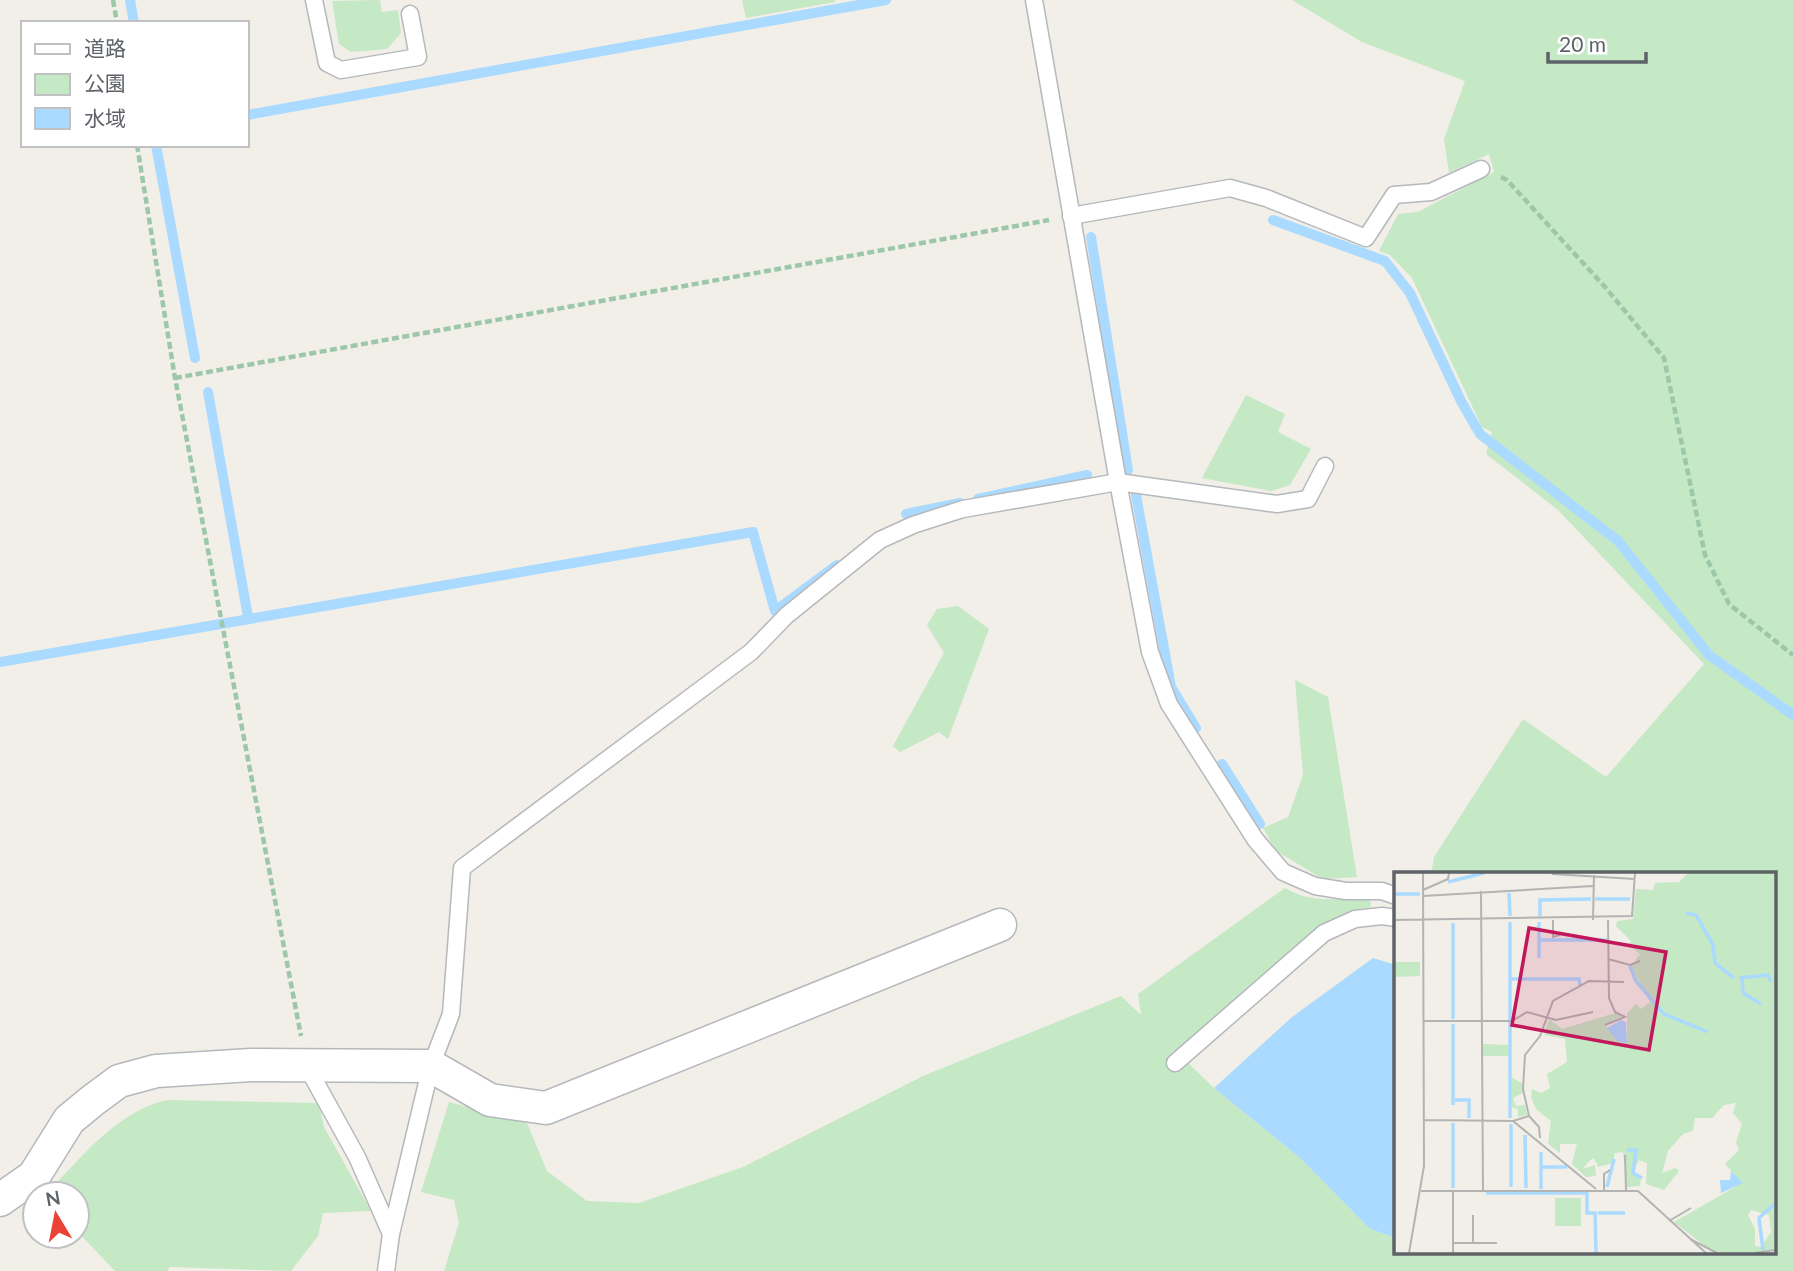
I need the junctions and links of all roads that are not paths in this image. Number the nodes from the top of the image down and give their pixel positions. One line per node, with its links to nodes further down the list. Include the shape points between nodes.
1 (314, 0): 3 (lane, via 327,63 341,70 418,57)
2 (1034, 0): 5 (lane)
3 (410, 14)
4 (1481, 169): 5 (lane, via 1431,192 1394,195 1366,237 1230,188)
5 (1071, 216): 7 (lane)
6 (1325, 466): 7 (lane, via 1308,499 1277,504)
7 (1118, 482): 8 (lane, via 1150,652 1169,704 1247,828 1283,872 1315,886); 13 (lane, via 963,509 880,540 786,615 751,652 462,868 451,1014)
8 (1394, 895)
9 (1394, 918): 11 (lane, via 1355,919 1324,933)
10 (1000, 925): 13 (street, via 546,1108 491,1100)
11 (1175, 1063)
12 (306, 1065): 13 (street); 14 (street, via 156,1070 119,1081 69,1120 34,1176); 15 (lane, via 357,1157)
13 (431, 1066): 15 (lane)
14 (0, 1200)
15 (391, 1234): 16 (lane)
16 (386, 1271)

